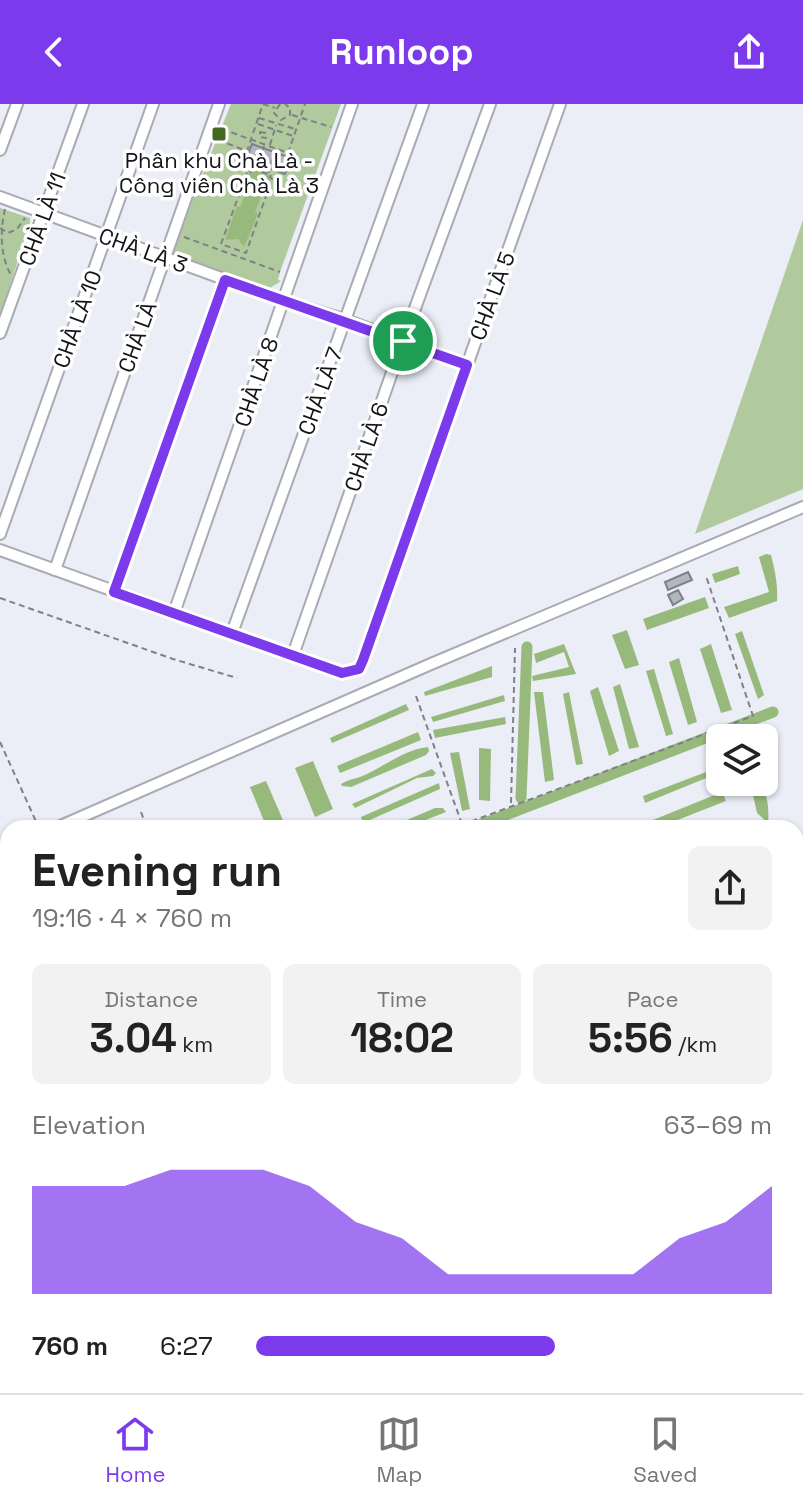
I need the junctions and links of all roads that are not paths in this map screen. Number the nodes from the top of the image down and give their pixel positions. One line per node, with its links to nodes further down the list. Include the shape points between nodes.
1 (17, 104): 9 (street)
2 (83, 104): 11 (street, CHÀ LÀ 11)
3 (153, 104): 12 (street, CHÀ LÀ 10)
4 (219, 104): 13 (street, CHÀ LÀ)
5 (352, 104): 15 (street, CHÀ LÀ 8)
6 (423, 104): 16 (street, CHÀ LÀ 7)
7 (490, 104): 18 (street, CHÀ LÀ 6)
8 (560, 104): 19 (street, CHÀ LÀ 5)
9 (0, 150)
10 (0, 197): 11 (street, CHÀ LÀ 3)
11 (44, 213): 12 (street, CHÀ LÀ 3); 17 (street, CHÀ LÀ 11)
12 (107, 237): 13 (street, CHÀ LÀ 3); 21 (street, CHÀ LÀ 10)
13 (165, 258): 14 (street, CHÀ LÀ 3); 23 (street, CHÀ LÀ)
14 (225, 280): 15 (street, CHÀ LÀ 3); 24 (street)
15 (284, 301): 16 (street, CHÀ LÀ 3); 25 (street, CHÀ LÀ 8)
16 (346, 320): 18 (street, CHÀ LÀ 3); 26 (street, CHÀ LÀ 7)
17 (0, 333)
18 (403, 341): 19 (street, CHÀ LÀ 3); 27 (street, CHÀ LÀ 6)
19 (467, 365): 27 (street, CHÀ LÀ 5, via 359,669 342,673)
20 (803, 507): 28 (street)
21 (0, 534)
22 (0, 550): 23 (street)
23 (55, 570): 24 (street)
24 (114, 592): 25 (street)
25 (174, 613): 26 (street)
26 (232, 633): 27 (street)
27 (293, 655)
28 (74, 820)

